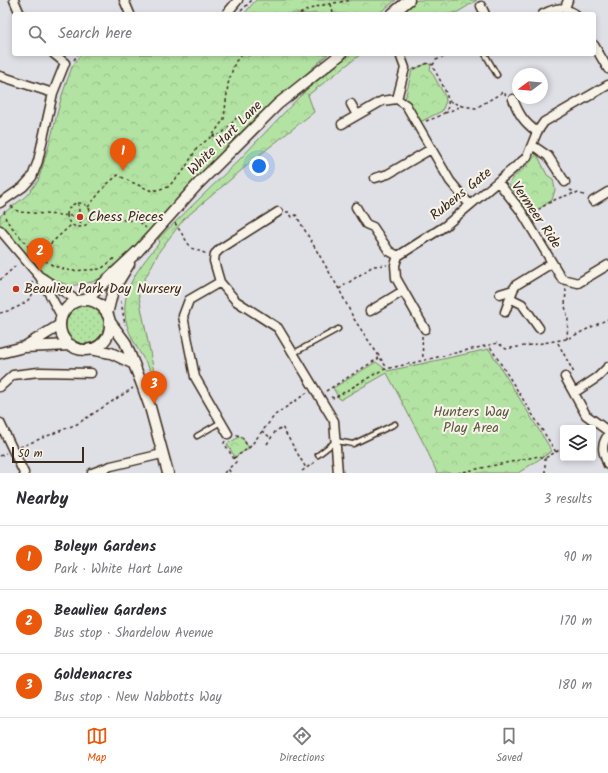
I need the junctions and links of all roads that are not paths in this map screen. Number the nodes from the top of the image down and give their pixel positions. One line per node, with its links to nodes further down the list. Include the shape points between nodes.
1 (14, 0): 7 (street)
2 (124, 0): 8 (street)
3 (238, 0): 9 (street)
4 (409, 0): 10 (street)
5 (566, 4): 12 (street); 13 (street)
6 (481, 6): 11 (street)
7 (19, 12)
8 (129, 12)
9 (228, 12)
10 (394, 12)
11 (484, 12)
12 (548, 12)
13 (574, 12)
14 (596, 49): 19 (street)
15 (56, 56): 23 (street, via 65,64)
16 (338, 56): 42 (street, White Hart Lane, via 278,104 198,184)
17 (486, 56): 20 (lane)
18 (401, 57): 24 (street, via 405,68)
19 (608, 70)
20 (497, 75)
21 (0, 76): 23 (street)
22 (608, 85): 29 (street, Rubens Gate, via 544,122)
23 (54, 93): 36 (street, via 32,177 23,187)
24 (397, 99): 27 (street, via 382,101); 31 (street, via 406,105)
25 (351, 104): 27 (street)
26 (515, 104): 29 (street, via 526,124)
27 (357, 115): 28 (street)
28 (342, 124)
29 (537, 132): 30 (street, Rubens Gate)
30 (532, 145): 33 (street, Rubens Gate, via 527,157); 34 (street, via 548,156)
31 (431, 149): 32 (street, via 388,174); 38 (street, via 450,181)
32 (375, 178)
33 (498, 182): 38 (street, Rubens Gate); 44 (street, Vermeer Ride, via 521,211)
34 (565, 182)
35 (608, 193): 37 (street)
36 (2, 201)
37 (593, 201)
38 (470, 205): 43 (street, Rubens Gate, via 445,226)
39 (356, 207): 43 (street, via 366,224 372,227 389,251)
40 (278, 212): 47 (street, via 215,254 214,261)
41 (0, 230): 46 (street)
42 (138, 251): 51 (street, White Hart Lane); 54 (street, White Hart Lane, via 113,290)
43 (398, 256): 48 (street, via 394,265 396,278)
44 (552, 263): 45 (street, Vermeer Ride, via 562,279 578,283); 50 (street, Vermeer Ride, via 516,285)
45 (608, 265)
46 (36, 278): 51 (street); 55 (street)
47 (220, 282): 63 (street, via 236,301 278,328); 70 (street, via 189,300 183,316 195,377)
48 (403, 291): 52 (street); 58 (street)
49 (500, 294): 50 (street, Vermeer Ride)
50 (512, 294): 53 (street); 56 (street)
51 (82, 301): 54 (street, via 94,302 102,307); 55 (street, via 66,309)
52 (370, 311)
53 (505, 312)
54 (109, 318): 61 (street, via 107,337 102,344); 64 (street, via 125,342)
55 (61, 321): 59 (street, via 61,332); 60 (street)
56 (539, 328)
57 (338, 329): 63 (lane)
58 (425, 329)
59 (71, 345): 60 (street); 61 (street, via 81,350)
60 (24, 347): 62 (street)
61 (90, 349): 64 (street, via 111,353)
62 (0, 352)
63 (294, 353): 77 (street, via 334,421)
64 (134, 364): 78 (street, via 150,406)
65 (608, 367): 69 (street)
66 (90, 373): 68 (street, via 39,372 13,376)
67 (565, 377): 69 (street)
68 (0, 387)
69 (574, 393): 73 (street, via 586,415)
70 (221, 422): 74 (street); 75 (lane)
71 (0, 423): 81 (street)
72 (395, 424): 77 (lane, via 353,444)
73 (608, 430)
74 (228, 434)
75 (197, 436)
76 (608, 436): 80 (street, via 603,442)
77 (336, 441): 79 (lane); 84 (street)
78 (162, 454): 82 (street); 83 (street)
79 (318, 455)
80 (608, 464)
81 (24, 473)
82 (92, 473)
83 (168, 473)
84 (338, 473)

